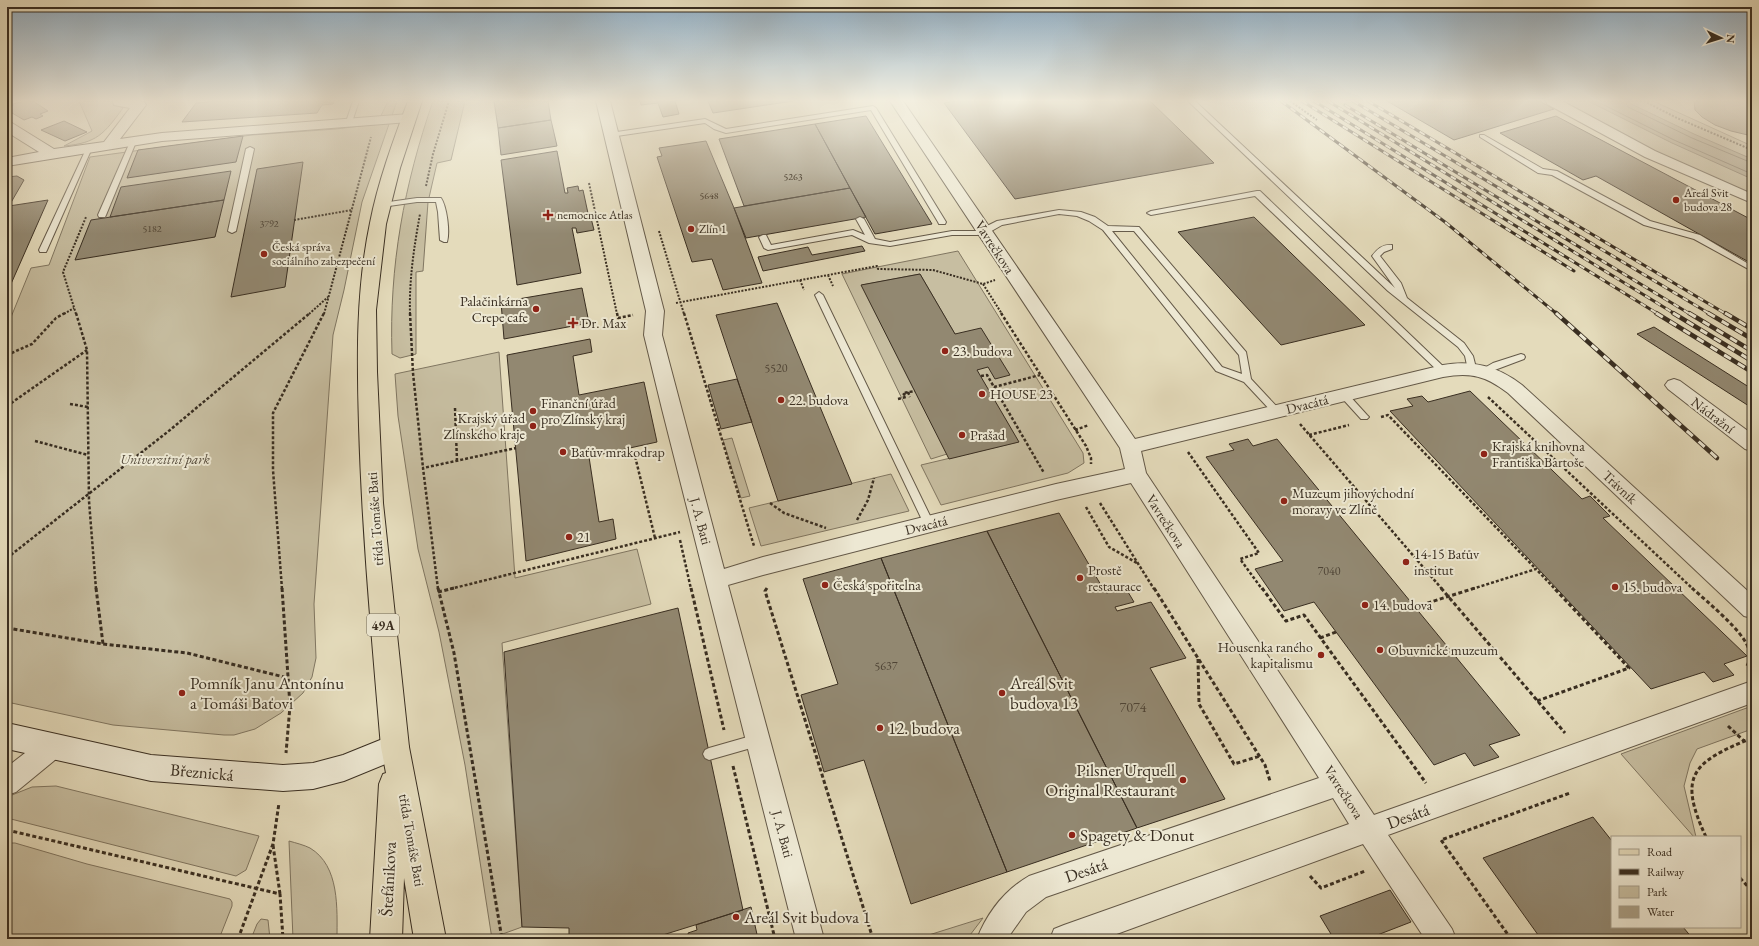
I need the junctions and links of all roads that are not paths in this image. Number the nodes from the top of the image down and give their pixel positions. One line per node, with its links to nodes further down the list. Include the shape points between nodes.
1 (38, 145): 13 (street)
2 (109, 145): 11 (street)
3 (132, 145): 18 (lane)
4 (400, 145): 16 (main road, třída Tomáše Bati / 49A)
5 (613, 145): 44 (street, J. A. Bati, via 654,309 653,335)
6 (895, 145): 20 (lane)
7 (926, 145): 23 (street, Vavrečkova)
8 (1238, 145): 31 (lane)
9 (1497, 145): 29 (lane, via 1541,171 1554,173 1647,223 1698,237)
10 (1634, 145): 15 (street)
11 (89, 148): 13 (street); 28 (lane)
12 (250, 149): 22 (lane)
13 (52, 154): 14 (street)
14 (7, 162)
15 (1752, 199)
16 (382, 205): 25 (lane, via 433,199 441,202); 49 (main road, třída Tomáše Bati / 49A, via 367,310 368,372 372,502)
17 (1150, 213): 34 (lane, via 1256,193)
18 (102, 215)
19 (860, 219): 26 (lane)
20 (942, 222)
21 (1106, 228): 23 (lane, via 1078,214 1059,212 1000,223); 35 (lane, via 1219,369); 35 (lane, via 1136,229 1243,354)
22 (232, 231)
23 (985, 231): 26 (lane, via 952,233 890,244); 41 (street, Vavrečkova)
24 (763, 237): 26 (lane, via 768,248 852,232)
25 (444, 240)
26 (872, 241)
27 (1389, 247): 31 (lane, via 1381,250 1376,256 1397,283)
28 (43, 250)
29 (1752, 269)
30 (819, 295): 43 (lane)
31 (1404, 300): 33 (lane, via 1461,345)
32 (1520, 357): 33 (lane)
33 (1478, 370): 34 (street, Dvacátá, via 1463,368); 45 (street, Trávník, via 1500,378 1515,389)
34 (1443, 371): 37 (street, Dvacátá)
35 (1247, 380): 38 (lane)
36 (1674, 385): 40 (street, Nádražní)
37 (1344, 395): 38 (street, Dvacátá); 39 (lane)
38 (1276, 411): 41 (street, Dvacátá)
39 (1364, 417)
40 (1752, 444)
41 (1130, 447): 42 (street, Vavrečkova)
42 (1136, 474): 43 (street, Dvacátá); 53 (street, Vavrečkova)
43 (929, 524): 44 (street, Dvacátá)
44 (716, 580): 48 (street, J. A. Bati)
45 (1752, 609)
46 (1748, 682): 54 (street, Desátá)
47 (7, 736): 50 (main road, Březnická)
48 (758, 740): 51 (lane); 57 (street, J. A. Bati)
49 (395, 747): 50 (main road, Březnická, via 344,768 314,776 284,778 151,768); 55 (main road, Štefánikova / 49A); 56 (main road, třída Tomáše Bati / 49A)
50 (52, 748): 52 (street)
51 (709, 754)
52 (7, 783)
53 (1338, 784): 54 (street, Vavrečkova); 58 (street, Desátá, via 1039,886 1015,903)
54 (1369, 830): 59 (street, Desátá); 60 (street, Vavrečkova)
55 (386, 939)
56 (430, 939)
57 (810, 939)
58 (991, 939)
59 (1064, 939)
60 (1442, 939)

